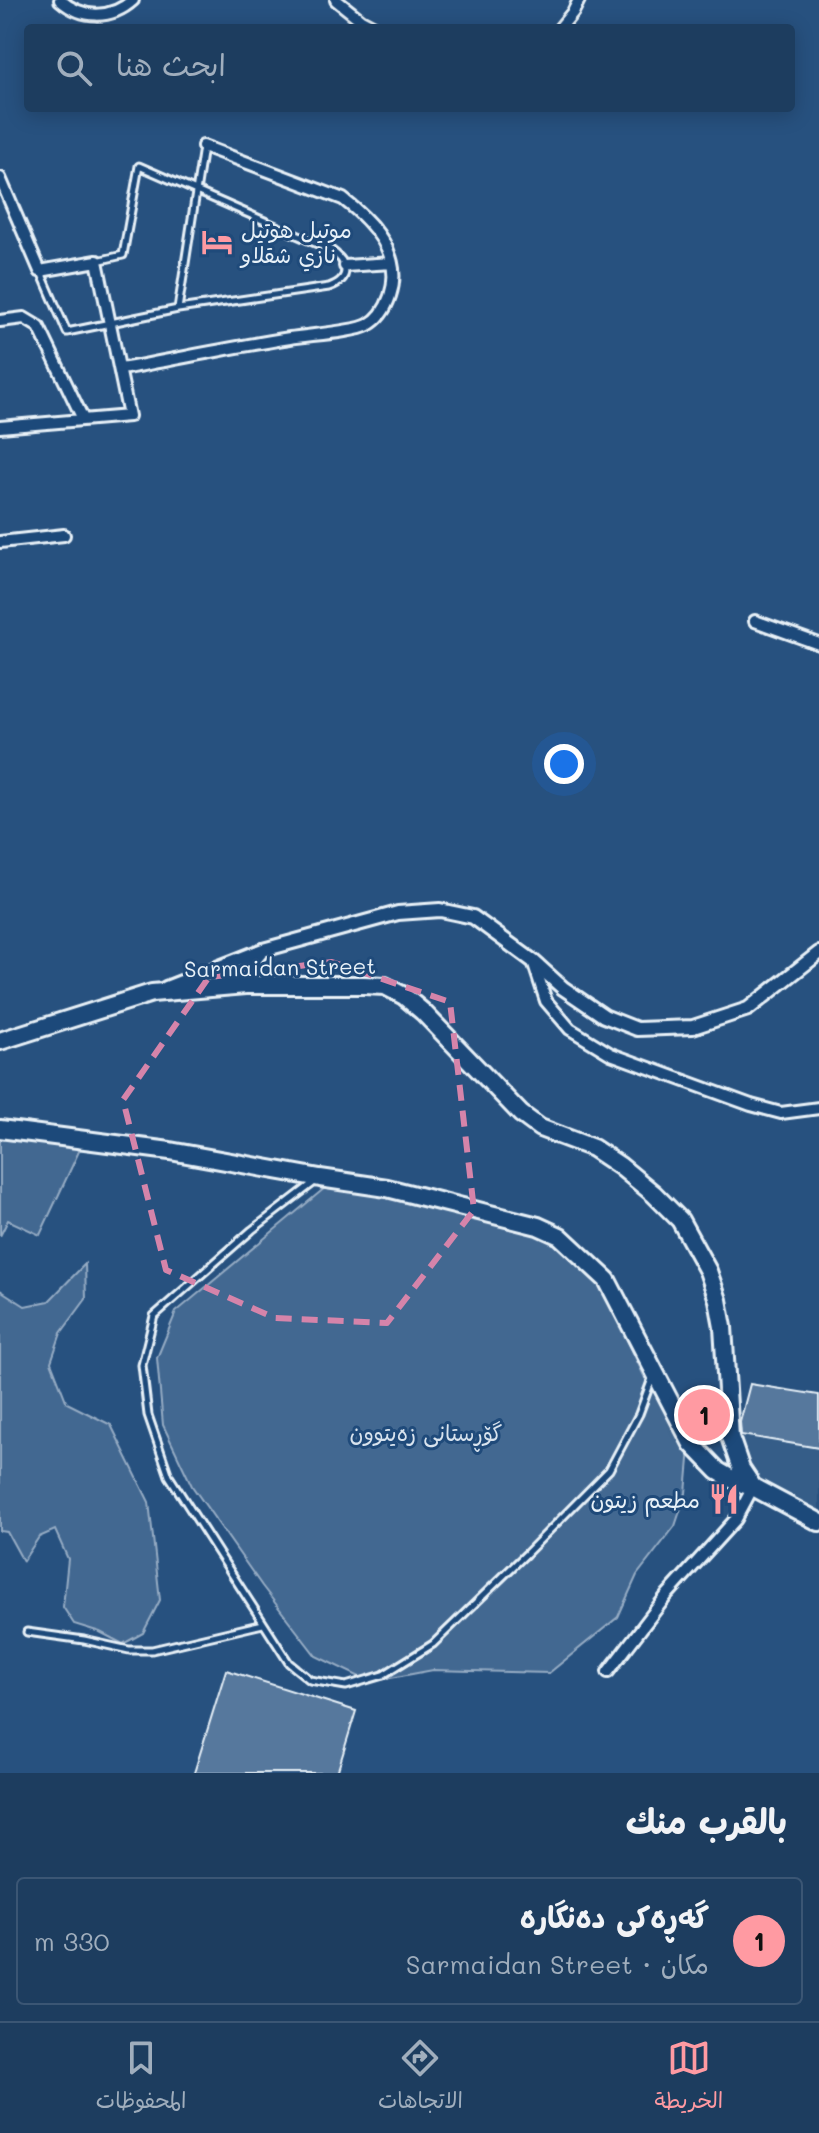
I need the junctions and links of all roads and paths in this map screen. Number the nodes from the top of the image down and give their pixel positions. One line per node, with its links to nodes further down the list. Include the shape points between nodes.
1 (60, 0): 2 (street, via 93,15 118,11)
2 (133, 0)
3 (336, 0): 5 (street)
4 (579, 0): 6 (street)
5 (368, 24)
6 (563, 24)
7 (203, 146): 9 (lane); 11 (street, via 343,199 373,226)
8 (0, 178): 13 (street)
9 (197, 192): 10 (lane, via 139,166 123,255); 12 (lane, via 331,250); 14 (lane)
10 (97, 261): 13 (street); 16 (street)
11 (392, 263): 12 (street); 17 (street, via 389,300 365,327)
12 (345, 266): 14 (lane, via 343,278 329,287)
13 (40, 271): 16 (lane, via 67,332)
14 (178, 309): 16 (lane)
15 (0, 321): 18 (street, via 24,318 39,327)
16 (109, 323): 17 (street)
17 (121, 369): 18 (street, via 129,416)
18 (83, 419): 19 (street)
19 (0, 427)
20 (64, 535): 21 (street)
21 (0, 542)
22 (755, 621): 23 (street)
23 (819, 644)
24 (263, 950): 26 (street, via 398,913 440,910 473,917); 27 (street, via 251,964); 28 (street)
25 (819, 953): 26 (street, via 748,1009 693,1027 637,1029 604,1016)
26 (533, 961): 30 (street, via 546,1001 570,1029 611,1054 781,1113)
27 (246, 985): 28 (main road, Sarmaidan Street); 34 (main road, Sarmaidan Street, via 385,986 423,1012 521,1114 540,1128 593,1148 654,1194 680,1220 718,1300)
28 (152, 993): 29 (main road, Sarmaidan Street)
29 (0, 1041)
30 (819, 1108)
31 (0, 1129): 32 (main road)
32 (320, 1178): 33 (main road, via 387,1188 560,1236 607,1280); 39 (lane, via 154,1316 142,1365 148,1415 169,1476)
33 (655, 1371): 35 (main road); 39 (lane, via 609,1470 433,1644 383,1675 346,1686 310,1680 289,1663)
34 (733, 1450): 35 (main road, via 713,1444); 36 (main road, via 729,1467); 37 (main road, Sarmaidan Street)
35 (705, 1459): 36 (main road)
36 (718, 1471): 37 (main road)
37 (753, 1487): 38 (main road); 41 (street, via 736,1519 667,1595)
38 (819, 1522)
39 (263, 1624): 40 (lane, via 152,1650)
40 (27, 1632)
41 (608, 1672)

